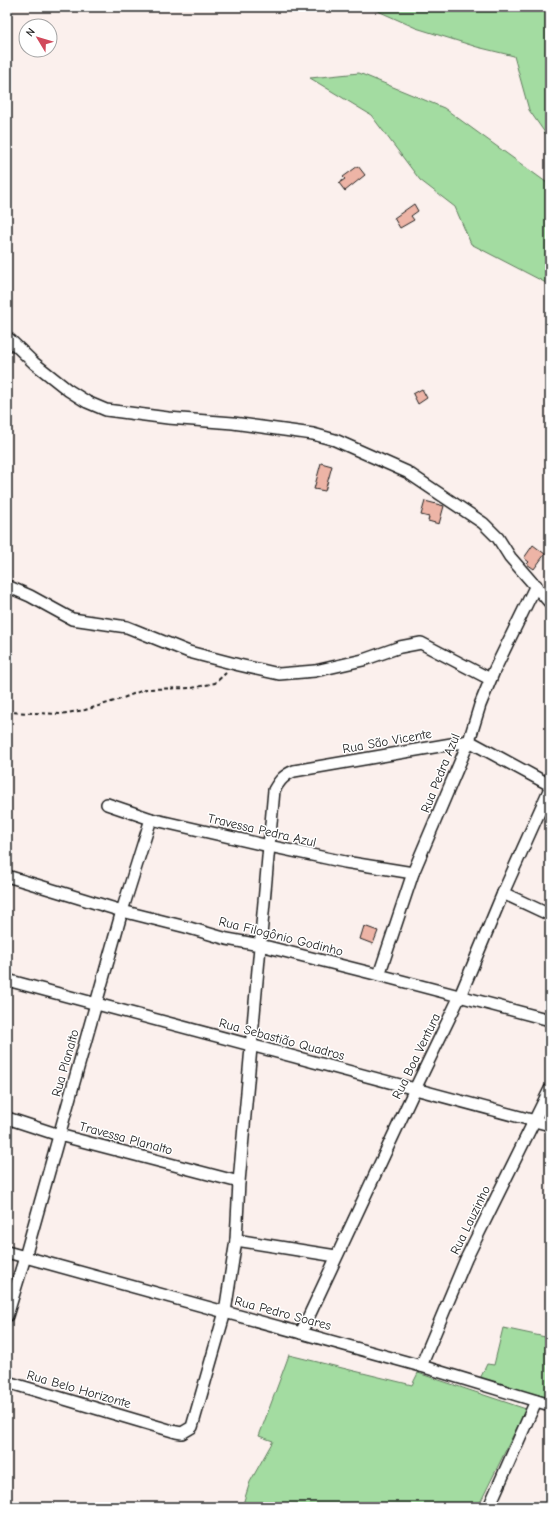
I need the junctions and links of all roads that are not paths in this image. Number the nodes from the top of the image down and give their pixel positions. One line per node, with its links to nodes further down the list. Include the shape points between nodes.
1 (7, 336): 2 (street, via 34,363 68,390 106,410 313,434 335,440 407,472 483,523)
2 (536, 585): 4 (street); 5 (street, Rua Pedra Azul)
3 (7, 586): 5 (street, via 72,618 128,628 189,652 279,674 315,671 420,643)
4 (550, 603)
5 (490, 679): 6 (street, Rua Pedra Azul)
6 (469, 741): 7 (street); 8 (street, Rua São Vicente, via 294,771 286,774); 12 (street, Rua Pedra Azul)
7 (550, 787): 14 (street, Rua Boa Ventura)
8 (274, 790): 11 (street, Rua Belo Horizonte)
9 (107, 804): 10 (street, Travessa Pedra Azul)
10 (151, 819): 11 (street, Travessa Pedra Azul); 15 (street, Rua Planalto)
11 (269, 846): 12 (street, Travessa Pedra Azul); 17 (street, Rua Belo Horizonte)
12 (413, 873): 18 (street, Rua Pedra Azul)
13 (7, 876): 15 (street, Rua Filogônio Godinho)
14 (503, 893): 16 (street); 20 (street, Rua Boa Ventura)
15 (122, 912): 17 (street, Rua Filogônio Godinho); 21 (street, Rua Planalto)
16 (550, 915)
17 (260, 945): 18 (street, Rua Filogônio Godinho); 23 (street, Rua Belo Horizonte)
18 (379, 975): 20 (street, Rua Filogônio Godinho)
19 (7, 980): 21 (street, Rua Sebastião Quadros)
20 (460, 996): 22 (street, Rua Filogônio Godinho); 24 (street, Rua Boa Ventura)
21 (96, 1004): 23 (street, Rua Sebastião Quadros); 29 (street, Rua Planalto)
22 (550, 1020)
23 (252, 1045): 24 (street, Rua Sebastião Quadros); 30 (street, Rua Belo Horizonte)
24 (415, 1089): 27 (street, Rua Sebastião Quadros); 33 (street, Rua Boa Ventura)
25 (550, 1089): 27 (street, Rua Lauzinho)
26 (7, 1118): 29 (street, Travessa Planalto)
27 (535, 1120): 28 (street, Rua Sebastião Quadros); 38 (street, Rua Lauzinho, via 466,1260)
28 (550, 1124)
29 (59, 1135): 30 (street, Travessa Planalto); 34 (street, Rua Planalto)
30 (238, 1182): 31 (street, Rua Belo Horizonte)
31 (236, 1240): 33 (street); 35 (street, Rua Belo Horizonte)
32 (7, 1252): 34 (street, Rua Pedro Soares)
33 (336, 1256): 37 (street, Rua Boa Ventura)
34 (25, 1257): 35 (street, Rua Pedro Soares); 36 (street, Rua Planalto)
35 (226, 1312): 37 (street, Rua Pedro Soares); 39 (street, Rua Belo Horizonte, via 192,1427 182,1433)
36 (7, 1316)
37 (301, 1333): 38 (street, Rua Pedro Soares)
38 (421, 1366): 40 (street, Rua Pedro Soares)
39 (7, 1382)
40 (536, 1401): 41 (street, Rua Pedro Soares); 42 (street)
41 (550, 1405)
42 (489, 1507)

